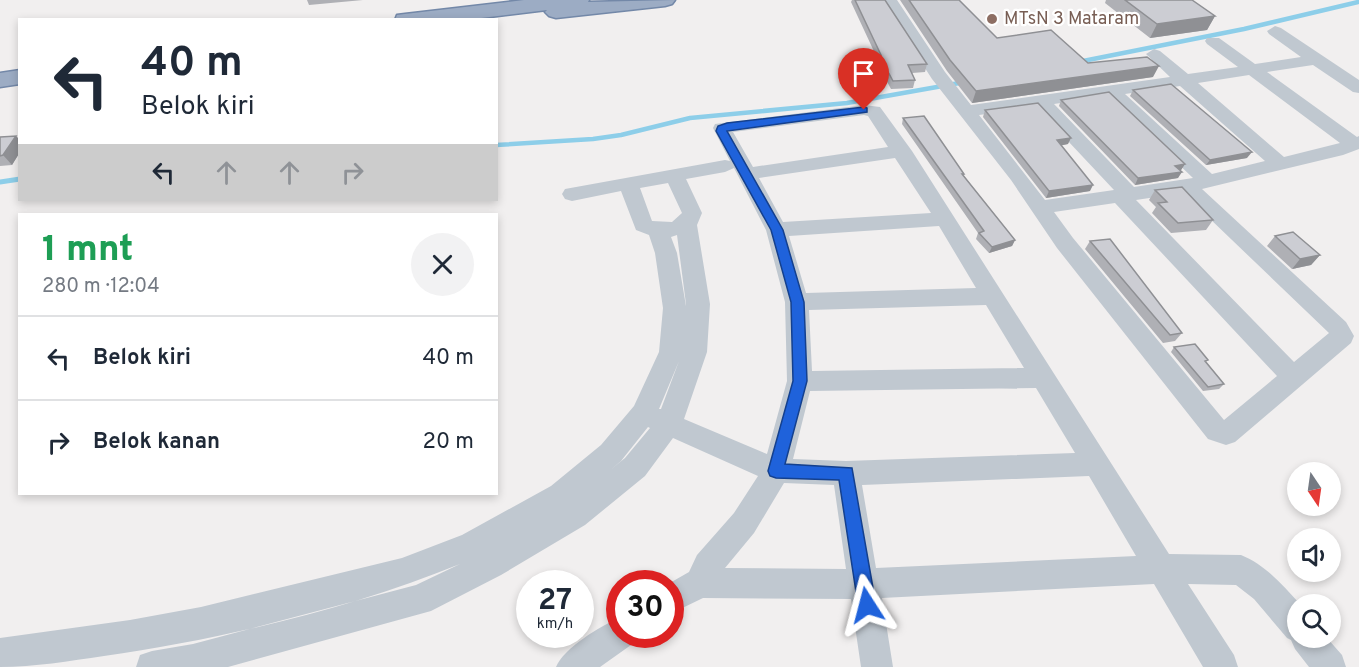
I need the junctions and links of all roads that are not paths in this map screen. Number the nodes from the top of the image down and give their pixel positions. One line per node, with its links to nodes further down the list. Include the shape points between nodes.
1 (579, 0): 4 (highway)
2 (889, 0): 19 (street, via 943,82)
3 (655, 1): 5 (highway)
4 (422, 18)
5 (498, 19)
6 (1275, 31): 9 (street)
7 (1213, 41): 12 (street)
8 (1154, 54): 15 (street)
9 (1316, 60): 12 (street); 16 (street)
10 (18, 66): 11 (highway)
11 (0, 69)
12 (1253, 70): 15 (street); 20 (street)
13 (18, 77): 14 (highway)
14 (0, 80)
15 (1184, 80): 17 (street); 22 (street)
16 (1359, 88)
17 (1112, 91): 18 (street); 26 (street)
18 (1042, 102): 19 (street); 28 (street)
19 (968, 111): 29 (street)
20 (1356, 143): 22 (street)
21 (902, 151): 23 (street); 23 (street, via 874,111 864,110 722,128); 30 (street)
22 (1280, 165): 26 (street)
23 (735, 170): 24 (street); 32 (street)
24 (674, 175): 25 (street); 31 (street, via 692,213)
25 (628, 183): 27 (street); 31 (street, via 643,225)
26 (1198, 184): 28 (street); 35 (street, via 1338,328 1342,339)
27 (572, 194)
28 (1125, 196): 29 (street); 35 (street)
29 (1040, 207): 35 (street, via 1217,431 1226,434)
30 (945, 219): 32 (street); 33 (street)
31 (672, 228): 38 (street, via 666,253 675,308 671,352)
32 (777, 230): 34 (street)
33 (991, 296): 34 (street); 36 (street)
34 (797, 302): 37 (street)
35 (1293, 376)
36 (1043, 378): 37 (street); 39 (street)
37 (800, 381): 40 (street)
38 (656, 419): 40 (street); 47 (street, via 561,495 472,545 402,573); 50 (street, via 635,467 575,516 490,565 420,600)
39 (1097, 464): 41 (street); 42 (street)
40 (776, 471): 41 (street); 43 (street, via 744,523 708,565)
41 (846, 473): 44 (street)
42 (1161, 569): 44 (street); 46 (street, via 1241,570 1265,588); 54 (street)
43 (700, 584): 44 (street); 45 (street)
44 (864, 584): 53 (street)
45 (684, 592)
46 (1287, 614)
47 (201, 623): 49 (street); 50 (street)
48 (606, 644): 52 (street)
49 (0, 654)
50 (192, 663): 51 (street)
51 (152, 667)
52 (572, 667)
53 (877, 667)
54 (1222, 667)

